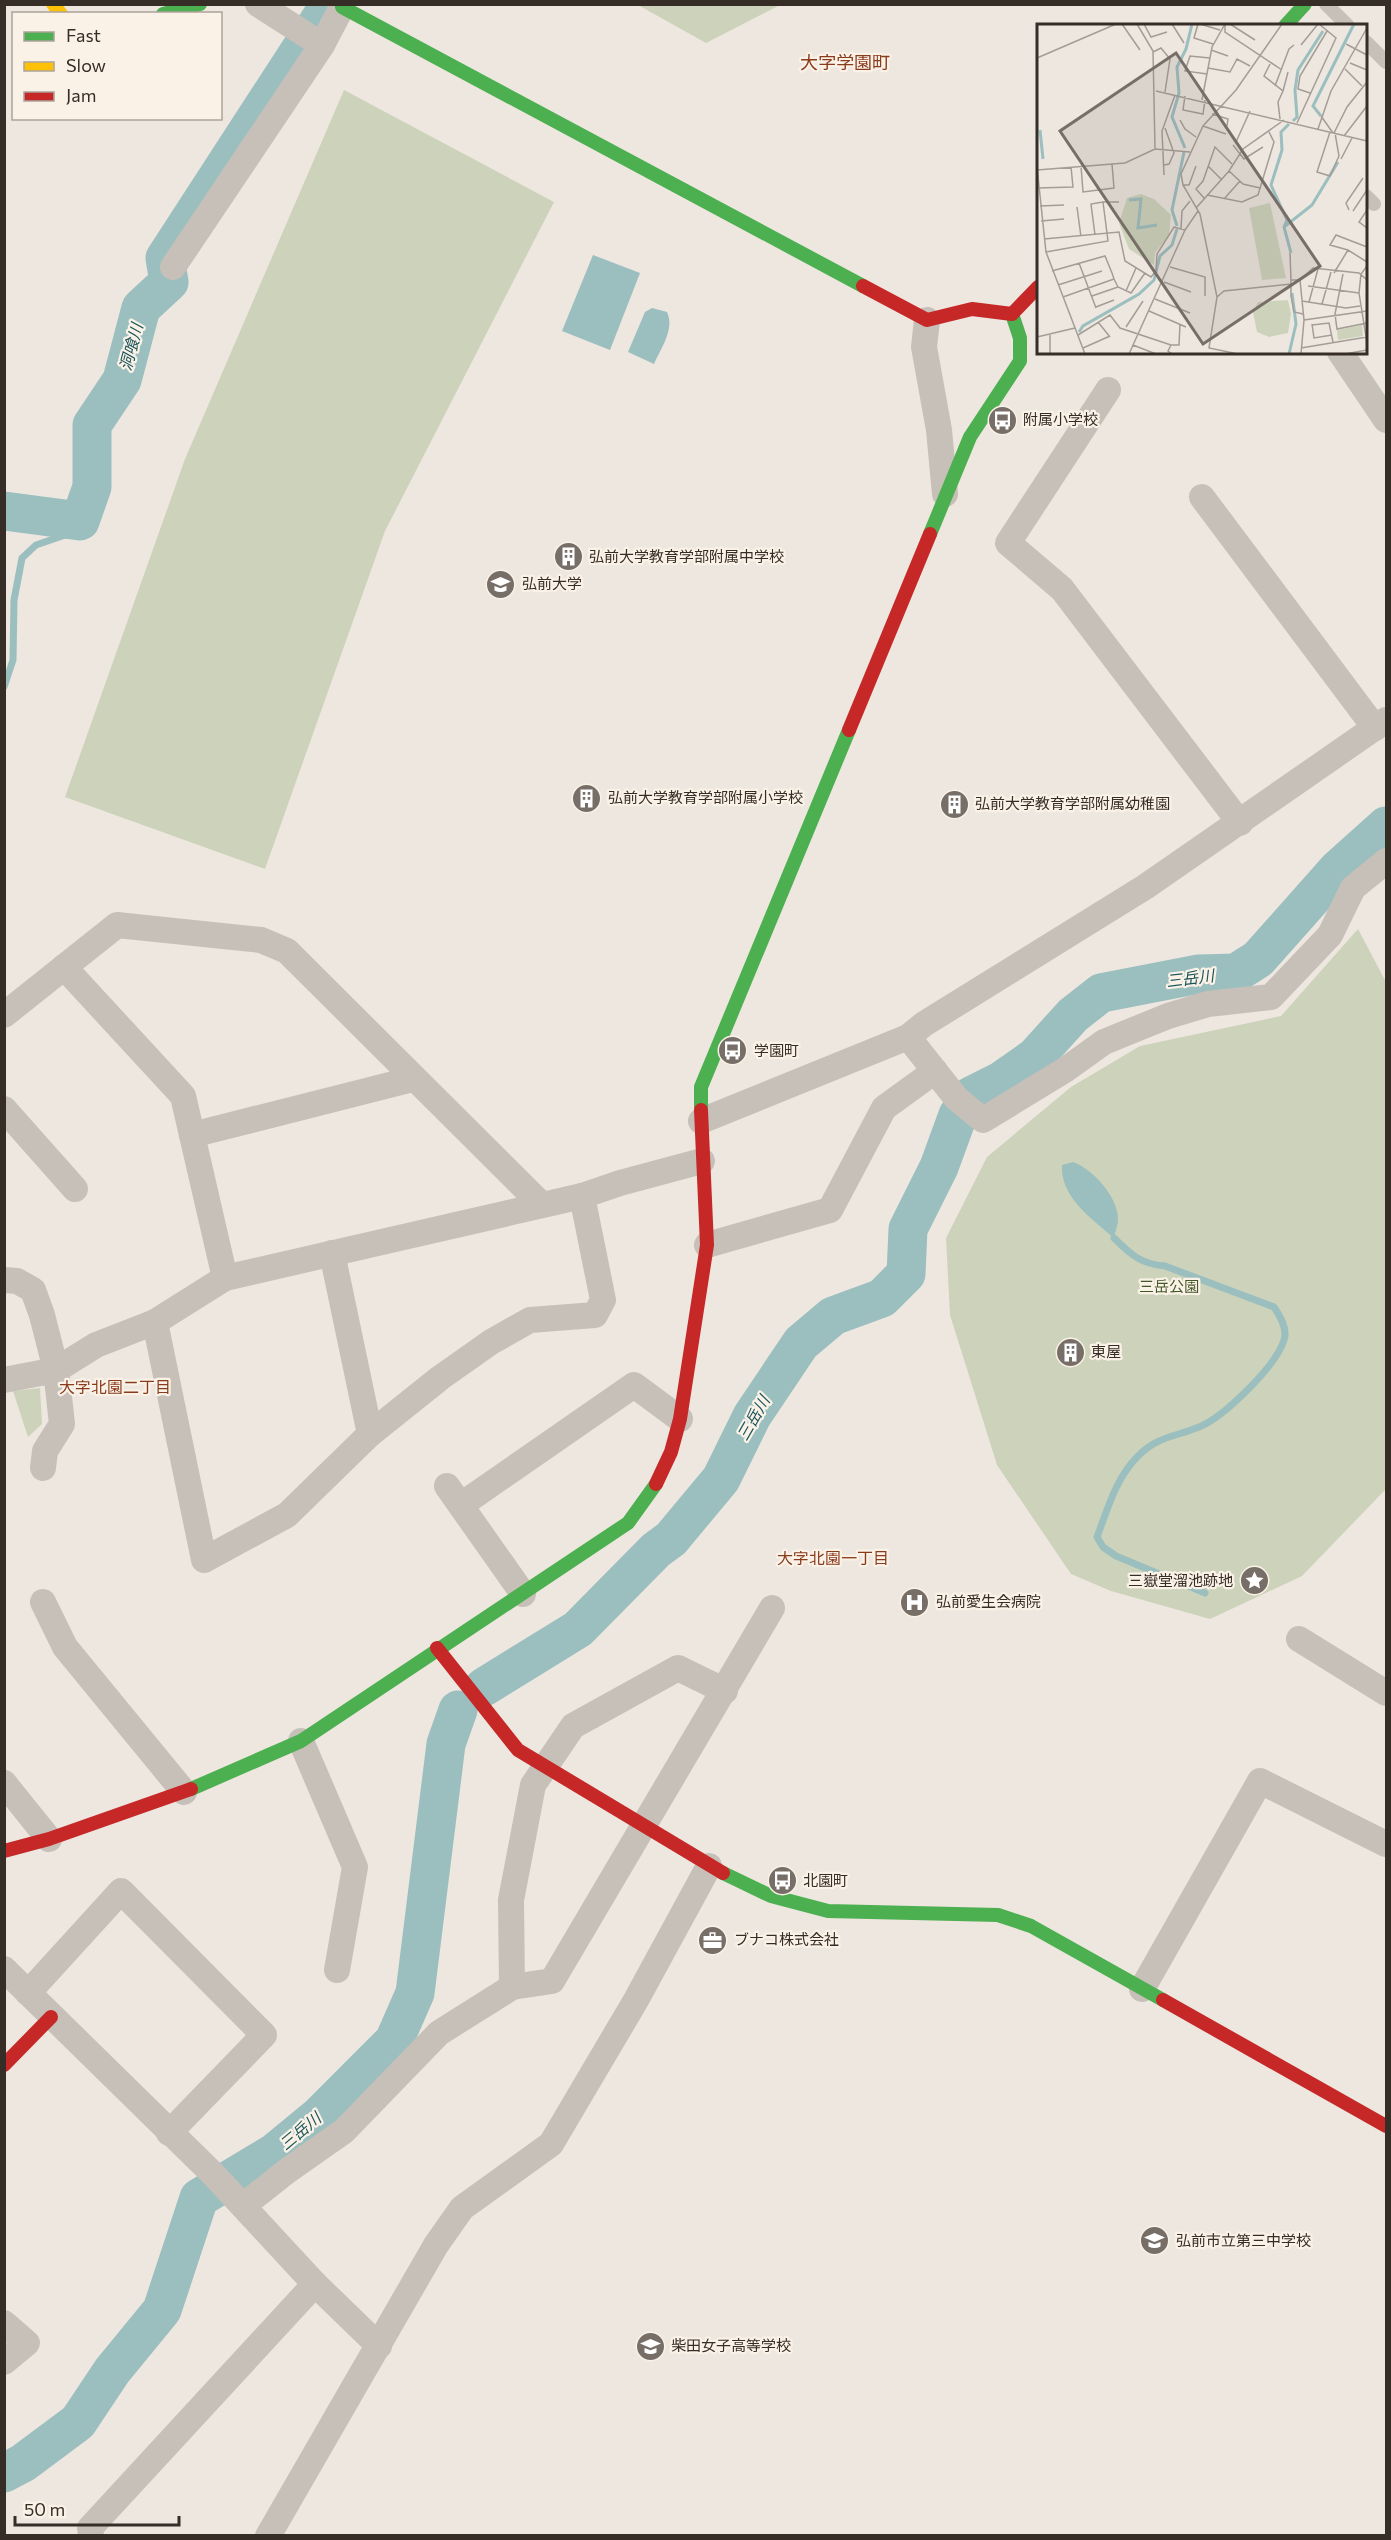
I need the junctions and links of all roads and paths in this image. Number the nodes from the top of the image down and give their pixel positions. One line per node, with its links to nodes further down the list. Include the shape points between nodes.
1 (200, 4): 6 (street)
2 (258, 4): 9 (street)
3 (1305, 4): 7 (street)
4 (1326, 4): 8 (lane)
5 (343, 6): 9 (street); 15 (street)
6 (170, 12)
7 (1287, 24)
8 (1346, 24)
9 (314, 40): 12 (street)
10 (1367, 44): 11 (lane)
11 (1386, 62)
12 (173, 267)
13 (1037, 288): 14 (street)
14 (1012, 314): 15 (street, via 972,309); 19 (street, via 1020,338 1020,361 970,437)
15 (927, 320): 19 (street, via 924,347)
16 (1341, 354): 18 (street)
17 (1108, 390): 22 (street, via 1008,543 1062,589)
18 (1386, 420)
19 (946, 497): 30 (street, via 702,1087)
20 (1202, 497): 21 (street)
21 (1381, 724): 22 (street)
22 (1240, 823): 26 (street)
23 (1386, 861): 27 (street, via 1353,888 1330,936 1271,997 1208,1004 1104,1042 1065,1071 983,1120 957,1099)
24 (64, 967): 25 (street); 28 (street, via 117,925 261,939 287,951); 31 (street, via 183,1096)
25 (4, 1015)
26 (908, 1037): 27 (street); 30 (street)
27 (935, 1071): 36 (street, via 884,1108 830,1210)
28 (413, 1078): 31 (street); 35 (street)
29 (4, 1109): 33 (street)
30 (702, 1121): 32 (street)
31 (192, 1135): 38 (street)
32 (702, 1161): 34 (street); 36 (street)
33 (75, 1189)
34 (582, 1196): 35 (street); 44 (street, via 603,1300 595,1315 530,1320 440,1378)
35 (541, 1204): 37 (street)
36 (707, 1245): 43 (street)
37 (332, 1253): 38 (street); 44 (street)
38 (225, 1278): 40 (street)
39 (4, 1280): 41 (street, via 17,1281 33,1290)
40 (155, 1322): 41 (street, via 96,1345); 44 (street, via 204,1560 286,1515)
41 (56, 1370): 42 (street); 45 (street, via 62,1424 45,1451)
42 (4, 1380)
43 (680, 1419): 46 (street, via 671,1452 653,1491 628,1523); 46 (street, via 634,1385 454,1496)
44 (370, 1434)
45 (43, 1468)
46 (523, 1594): 50 (street)
47 (42, 1602): 56 (street, via 64,1647)
48 (772, 1608): 51 (street)
49 (1299, 1639): 52 (street)
50 (437, 1648): 53 (street); 54 (street, via 518,1750)
51 (725, 1691): 54 (street, via 678,1668 573,1726); 57 (street)
52 (1386, 1693)
53 (301, 1741): 56 (street); 63 (street, via 355,1867)
54 (545, 1768): 57 (street); 64 (street, via 533,1785 511,1900)
55 (4, 1783): 58 (street)
56 (184, 1792): 58 (street)
57 (642, 1826): 61 (street); 64 (street, via 552,1982)
58 (49, 1839): 60 (street)
59 (1386, 1844): 65 (street, via 1260,1781)
60 (4, 1851)
61 (709, 1866): 65 (street, via 771,1896 828,1911 998,1915 1031,1926); 74 (street, via 551,2144 462,2208 436,2244)
62 (4, 1969): 66 (street)
63 (337, 1970)
64 (512, 1987): 71 (street, via 439,2033 344,2131 287,2170)
65 (1142, 1989): 69 (street)
66 (28, 1993): 67 (street); 70 (street, via 121,1891 264,2035)
67 (51, 2017): 68 (street); 70 (street)
68 (4, 2065)
69 (1386, 2126)
70 (168, 2133): 71 (street)
71 (228, 2190): 72 (street)
72 (315, 2284): 74 (street); 76 (street, via 90,2528)
73 (4, 2323): 75 (street, via 27,2343)
74 (379, 2346): 77 (street)
75 (4, 2362)
76 (91, 2535)
77 (268, 2535)

